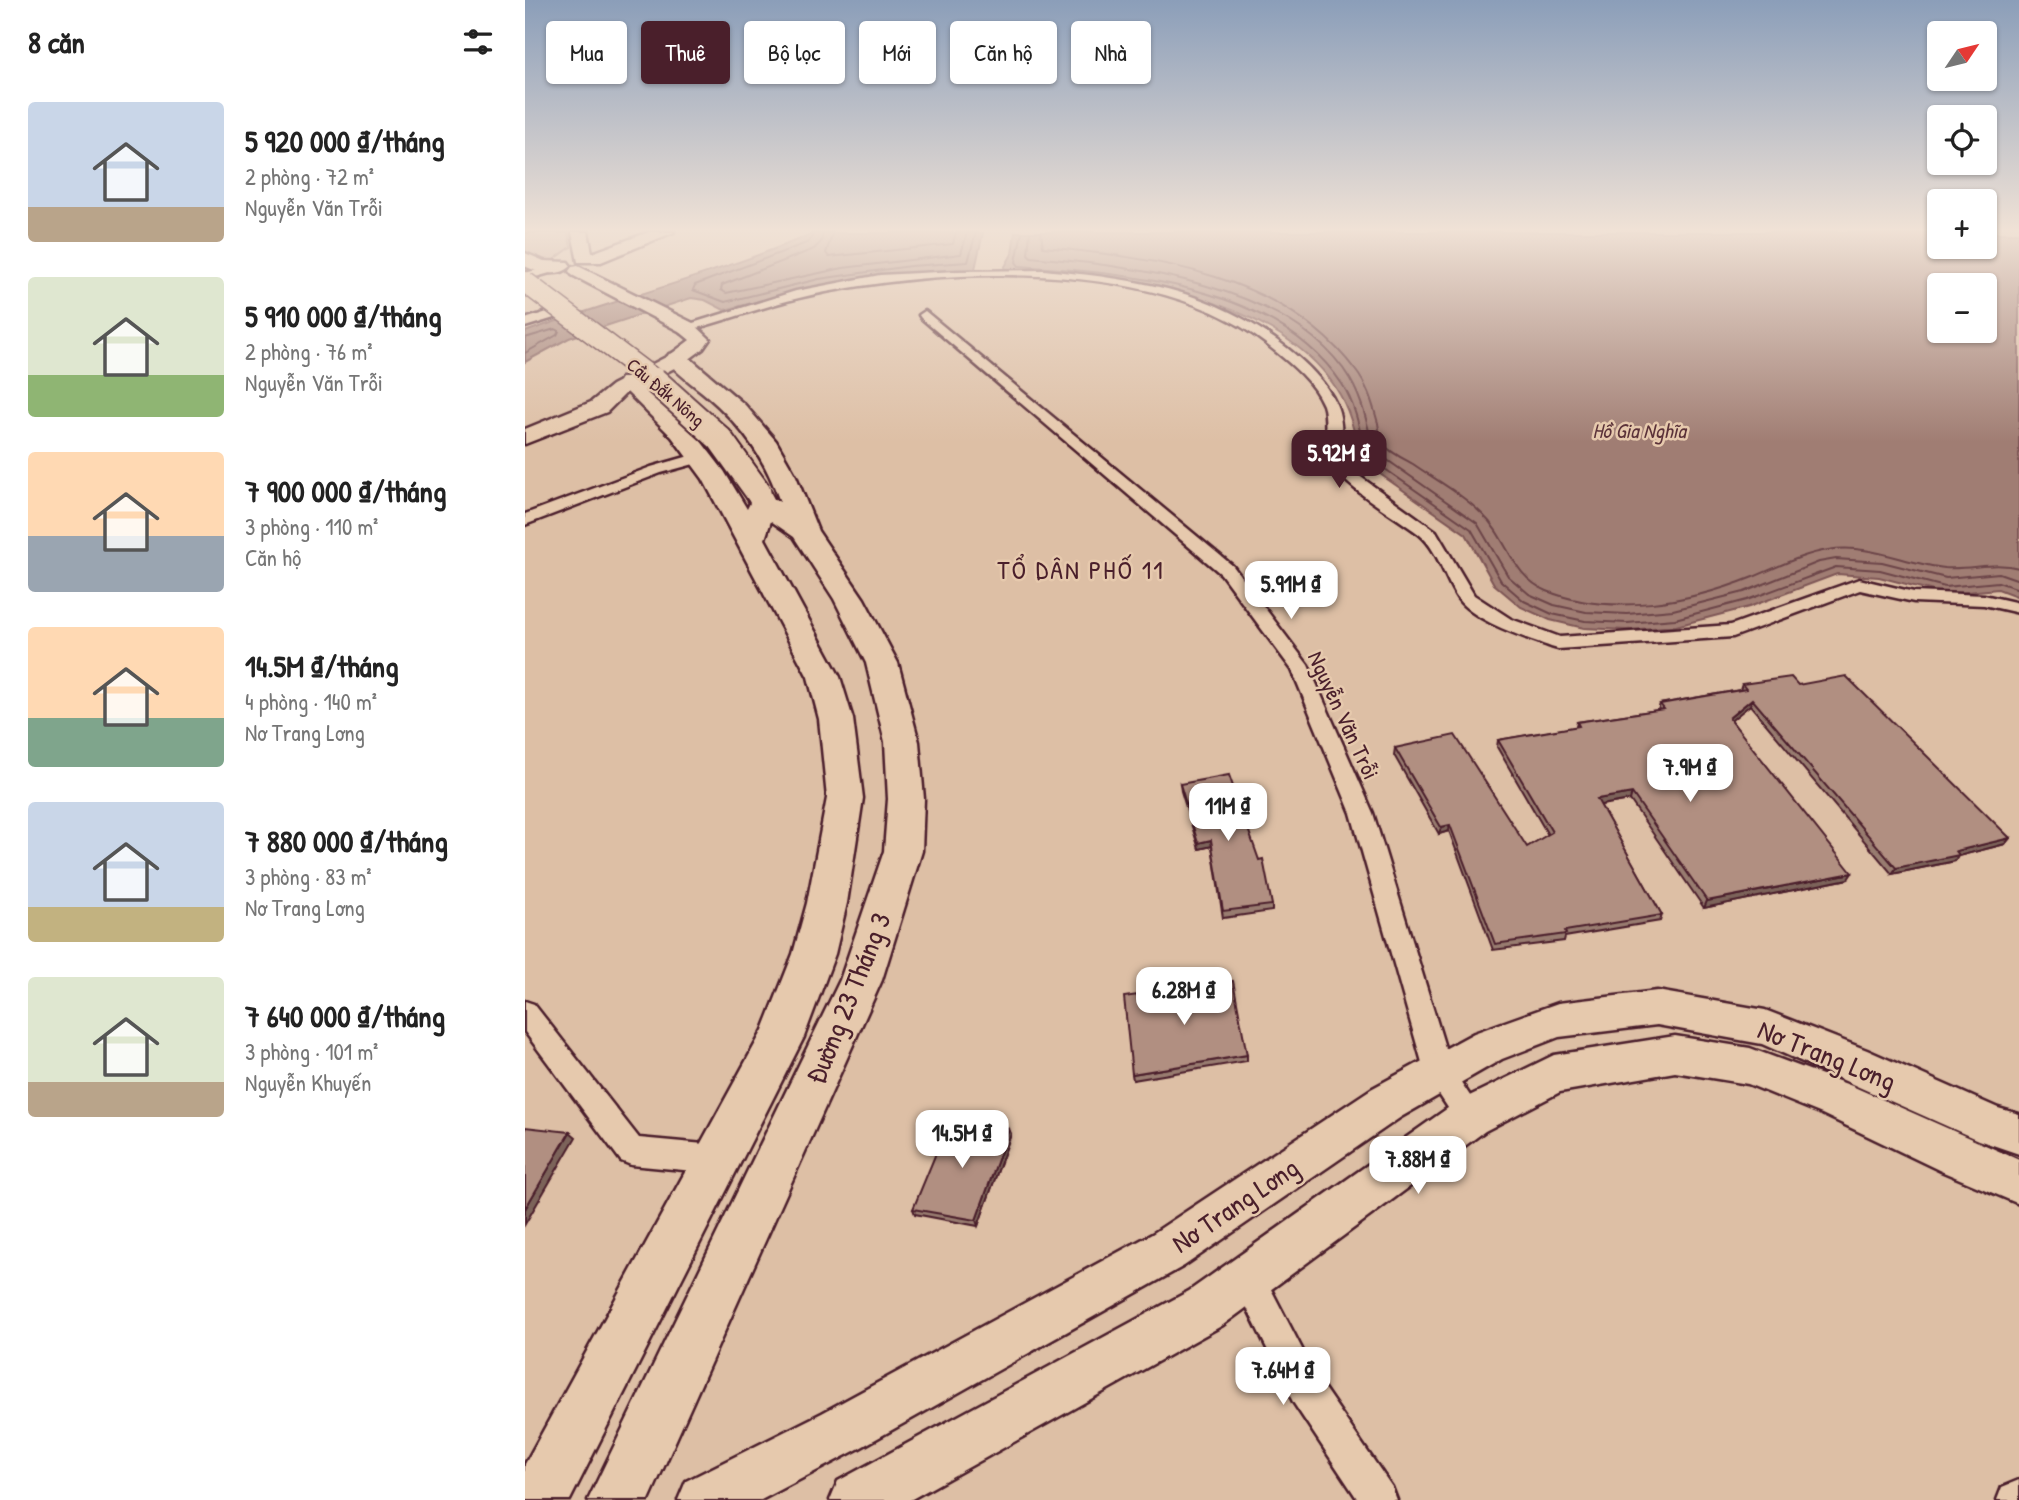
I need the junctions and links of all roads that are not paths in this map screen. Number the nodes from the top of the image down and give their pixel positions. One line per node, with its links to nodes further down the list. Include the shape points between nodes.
1 (552, 302): 5 (main road, Cầu Đắk Nông, bridge)
2 (638, 302): 8 (street)
3 (772, 302): 8 (street)
4 (1202, 302): 16 (street, via 1256,330 1303,367 1330,405 1336,458 1346,473 1430,535 1467,598 1504,623 1558,643 1733,631 1859,584 1914,597 1984,600)
5 (563, 311): 7 (street); 13 (main road, Cầu Đắk Nông, bridge, via 656,381 720,439)
6 (925, 315): 18 (street, Nguyễn Văn Trỗi, via 1227,570 1301,669 1362,813)
7 (525, 323)
8 (686, 327): 9 (street, via 700,339)
9 (677, 359): 10 (street); 15 (main road, via 723,398 767,446)
10 (629, 383): 11 (street, via 599,407); 12 (main road, via 681,432)
11 (525, 437)
12 (701, 458): 13 (main road, via 715,477); 14 (street, via 645,474)
13 (757, 511): 15 (main road, Đường 23 Tháng 3); 21 (main road, Đường 23 Tháng 3, via 824,677 836,719 845,798 814,954 782,1037)
14 (525, 520)
15 (804, 531): 25 (main road, Đường 23 Tháng 3, via 849,599 882,663 902,742 903,851 850,1005)
16 (2019, 608)
17 (525, 1012): 21 (street, via 631,1151)
18 (1439, 1073): 19 (street, Nguyễn Văn Trỗi); 20 (street, Nơ Trang Lơng, via 1488,1046 1558,1020 1657,1008 1765,1027); 26 (street, Nơ Trang Lơng, via 1386,1103 1168,1251)
19 (1470, 1117): 22 (street, Nơ Trang Lơng, via 1554,1074 1675,1054 1750,1066); 23 (street, Nơ Trang Lơng)
20 (2019, 1134)
21 (716, 1159): 24 (main road, Đường 23 Tháng 3)
22 (2019, 1182)
23 (1249, 1279): 27 (street, Nơ Trang Lơng, via 1206,1308); 28 (street, via 1305,1390)
24 (538, 1500)
25 (618, 1500)
26 (705, 1500)
27 (857, 1500)
28 (1379, 1500)

